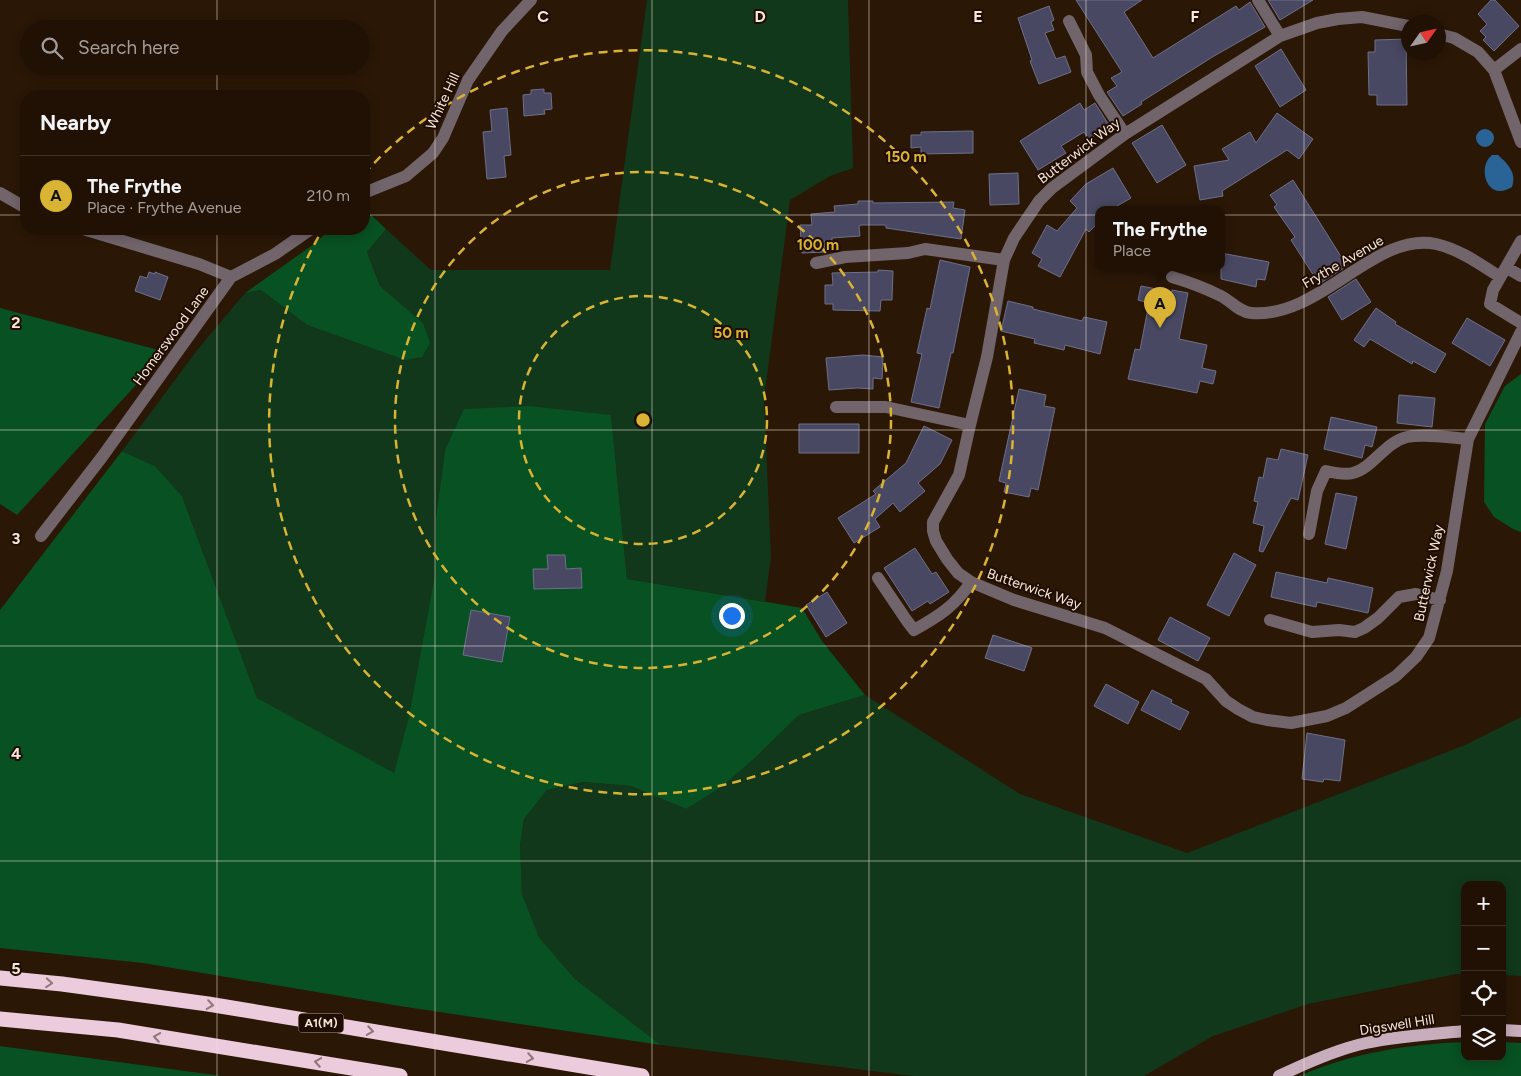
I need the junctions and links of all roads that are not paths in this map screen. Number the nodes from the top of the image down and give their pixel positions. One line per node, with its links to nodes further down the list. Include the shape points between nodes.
1 (531, 0): 11 (street, White Hill, via 502,31 468,80 443,138 433,153 406,176)
2 (1258, 0): 5 (street)
3 (1069, 21): 9 (street, via 1086,55 1087,72)
4 (1401, 25): 5 (street, Butterwick Way, via 1362,17 1338,19)
5 (1280, 36): 9 (street, Butterwick Way)
6 (1446, 36): 8 (street, via 1478,52)
7 (1521, 49): 8 (street)
8 (1494, 70): 10 (street)
9 (1125, 134): 17 (street, Butterwick Way, via 1039,201 1014,238)
10 (1521, 142)
11 (370, 191)
12 (0, 192): 13 (street)
13 (20, 204)
14 (103, 235): 21 (street, Homerswood Lane)
15 (303, 235): 21 (street)
16 (1521, 242): 19 (street)
17 (1004, 260): 18 (street, via 925,249); 26 (street, Butterwick Way, via 987,356)
18 (816, 263)
19 (1504, 272): 20 (street, Frythe Avenue); 22 (street, Frythe Avenue, via 1453,249 1418,243 1381,255 1332,287 1296,305 1250,313 1204,288); 23 (street, via 1493,290 1490,304)
20 (1521, 276)
21 (232, 277): 29 (street, Homerswood Lane)
22 (1172, 277)
23 (1521, 323)
24 (1521, 332): 27 (street, Butterwick Way)
25 (836, 407): 26 (street, via 886,407)
26 (970, 425): 31 (street, Butterwick Way, via 959,475 933,522 932,531 947,559)
27 (1468, 439): 28 (street, via 1408,436 1391,444 1361,470 1342,474 1326,471 1317,491); 32 (street, Butterwick Way)
28 (1309, 534)
29 (41, 536)
30 (878, 578): 31 (street, via 914,630 950,608)
31 (971, 582): 32 (street, Butterwick Way, via 1014,600 1105,628 1206,679 1238,709 1260,719 1291,723 1327,716 1346,708 1396,676 1416,657 1429,638)
32 (1440, 600): 33 (street, via 1416,594 1399,597 1378,618 1354,632 1312,632)
33 (1270, 620)
34 (0, 978): 40 (highway, A1(M), one-way to 40, via 208,1004)
35 (0, 1019): 39 (highway, one-way to 35, via 118,1030)
36 (1506, 1030): 38 (main road)
37 (1461, 1031): 41 (main road, Digswell Hill, via 1364,1043)
38 (1521, 1031)
39 (400, 1076)
40 (642, 1076)
41 (1279, 1076)

